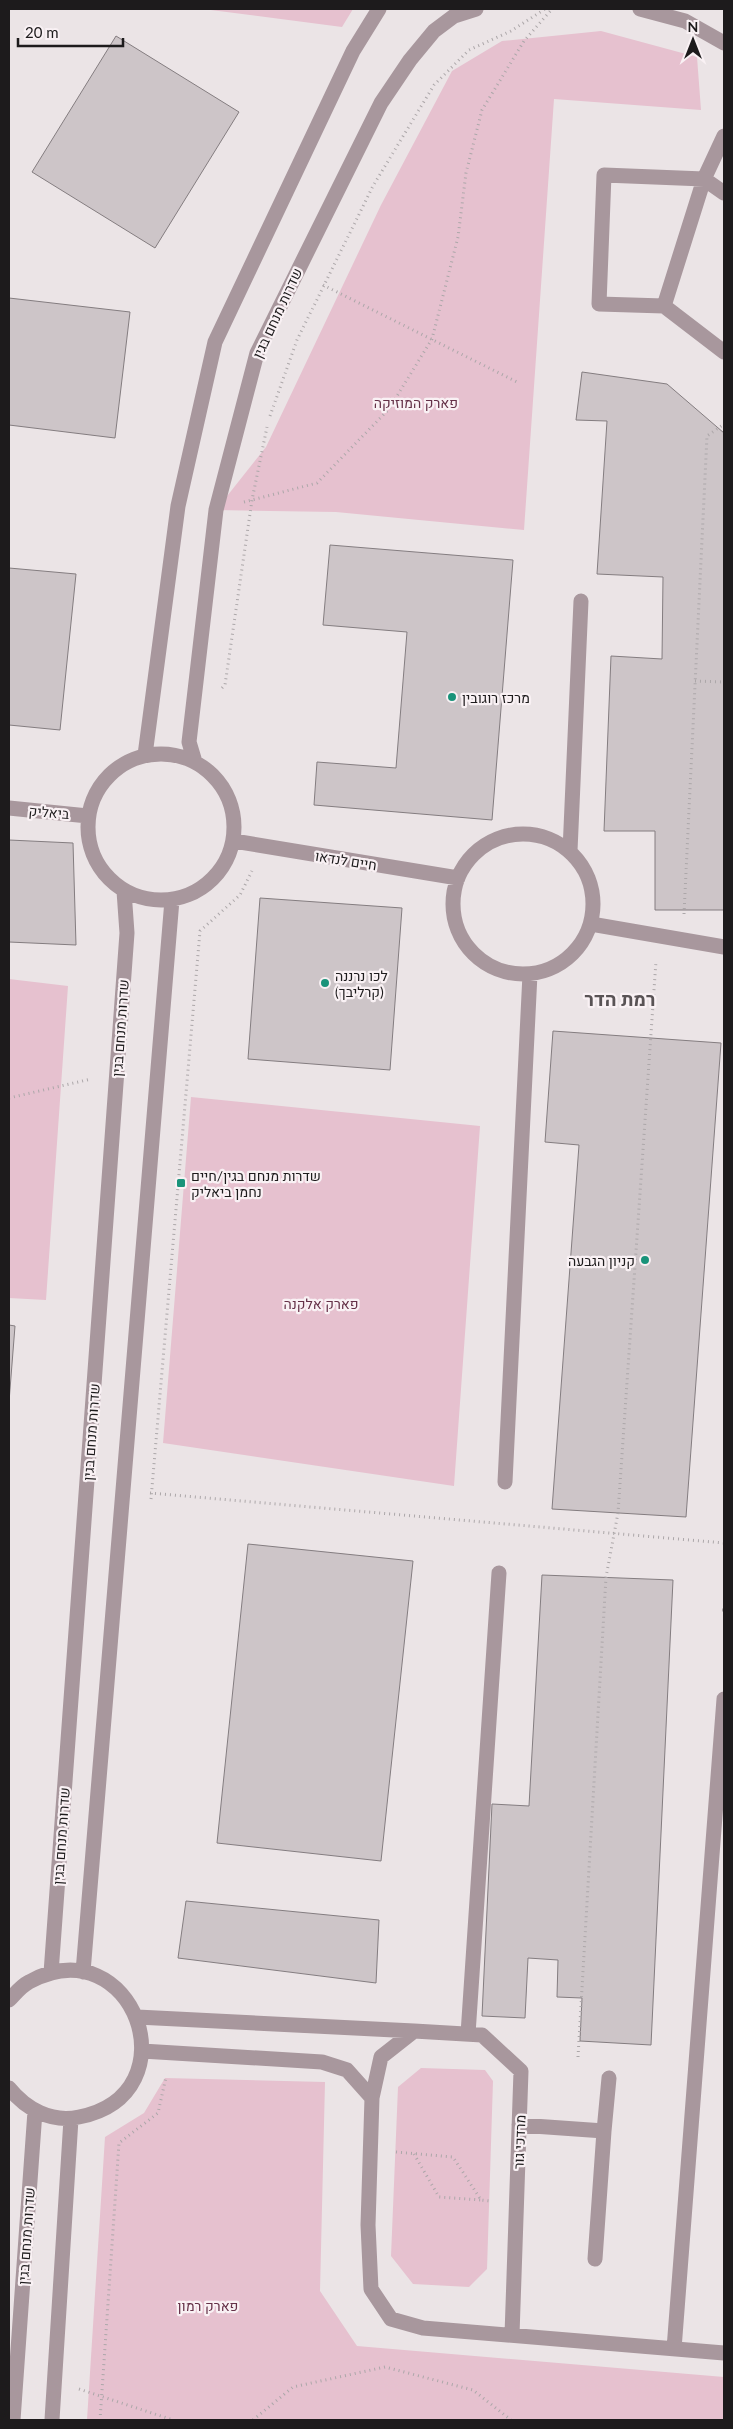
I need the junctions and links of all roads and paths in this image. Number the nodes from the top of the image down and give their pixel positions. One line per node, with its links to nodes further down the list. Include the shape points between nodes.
1 (379, 9): 23 (street, via 353,51 215,342 178,506)
2 (476, 9): 10 (street, שדרות מנחם בגין, via 454,16 434,32 410,60 381,103)
3 (545, 9): 11 (path, via 511,32 469,50 434,85 373,186)
4 (552, 9): 13 (path, via 524,41 482,110 466,173 458,237)
5 (647, 10): 6 (street, via 685,21)
6 (724, 43)
7 (724, 136): 8 (street)
8 (704, 179): 9 (street); 12 (street); 12 (street, via 604,175 599,304)
9 (724, 193)
10 (297, 271): 11 (path); 18 (street, שדרות מנחם בגין, via 257,353)
11 (324, 285): 13 (path); 17 (path, via 297,340 269,419)
12 (664, 306): 14 (street)
13 (432, 339): 15 (path); 17 (path, via 389,409 317,483)
14 (724, 352)
15 (519, 383)
16 (724, 424): 20 (path, via 707,436)
17 (252, 500): 18 (path); 22 (path, via 225,685)
18 (216, 510): 22 (street, שדרות מנחם בגין)
19 (581, 601): 29 (street)
20 (695, 681): 21 (path); 35 (path)
21 (724, 682)
22 (192, 716): 24 (street, שדרות מנחם בגין, via 189,742)
23 (146, 755): 24 (street, via 171,754); 26 (street, via 125,763 108,776 95,794)
24 (195, 762): 27 (street, via 215,776 228,795 235,818)
25 (9, 808): 26 (street, ביאליק)
26 (88, 816): 31 (street, via 88,837 94,859 106,877)
27 (234, 841): 28 (street, חיים לנדאו); 32 (street, via 226,863 213,880 194,894)
28 (264, 846): 30 (street, חיים לנדאו); 42 (path, via 240,895 200,931)
29 (570, 851): 30 (street, via 551,840 529,834 506,836 486,844 469,859); 33 (street, via 583,866 591,884 594,904)
30 (458, 878): 37 (street, via 453,901 456,925 467,946 484,963 506,972)
31 (124, 891): 32 (street, via 147,900); 38 (street, שדרות מנחם בגין, via 127,934)
32 (172, 900): 41 (street)
33 (591, 924): 34 (street); 37 (street, via 582,943 568,958 551,969)
34 (658, 935): 35 (street); 44 (path)
35 (683, 940): 36 (street)
36 (724, 947)
37 (530, 974): 40 (street)
38 (117, 1072): 39 (path); 49 (street, שדרות מנחם בגין)
39 (9, 1098)
40 (505, 1482)
41 (124, 1490): 42 (path); 48 (street)
42 (152, 1493): 43 (path); 44 (path)
43 (151, 1503)
44 (614, 1534): 45 (path); 56 (path, via 606,1578)
45 (724, 1543)
46 (499, 1573): 53 (street)
47 (724, 1699): 70 (street)
48 (83, 1972): 49 (street); 51 (street, via 106,1981 118,1991)
49 (51, 1973): 50 (street, via 27,1983)
50 (9, 2000)
51 (137, 2017): 52 (street, מרדכי גור); 54 (street, via 142,2034)
52 (414, 2031): 53 (street, מרדכי גור); 59 (street, via 381,2057)
53 (468, 2034): 62 (street, מרדכי גור, via 482,2035 521,2071)
54 (142, 2052): 55 (street); 61 (street, via 130,2085 111,2105)
55 (171, 2053): 59 (street, via 322,2062 347,2070); 73 (path, via 158,2113 119,2143)
56 (578, 2057)
57 (609, 2078): 63 (street)
58 (9, 2088): 60 (street)
59 (372, 2098): 64 (street)
60 (35, 2111): 61 (street, via 52,2118); 74 (street, שדרות מנחם בגין)
61 (71, 2119): 72 (street)
62 (519, 2125): 63 (street); 67 (street, מרדכי גור)
63 (604, 2131): 68 (street)
64 (370, 2150): 65 (path); 69 (street, via 368,2226 371,2289 391,2319 423,2328)
65 (414, 2153): 66 (path, via 453,2157); 66 (path, via 439,2198)
66 (480, 2200): 67 (path)
67 (517, 2203): 69 (street, מרדכי גור)
68 (595, 2259)
69 (512, 2335): 70 (street)
70 (674, 2349): 71 (street)
71 (724, 2354)
72 (54, 2381): 73 (path); 75 (street)
73 (102, 2396): 76 (path); 77 (path)
74 (13, 2420)
75 (52, 2420)
76 (100, 2420)
77 (173, 2420)
78 (253, 2420): 79 (path, via 293,2387 385,2367 473,2390)
79 (511, 2420)

